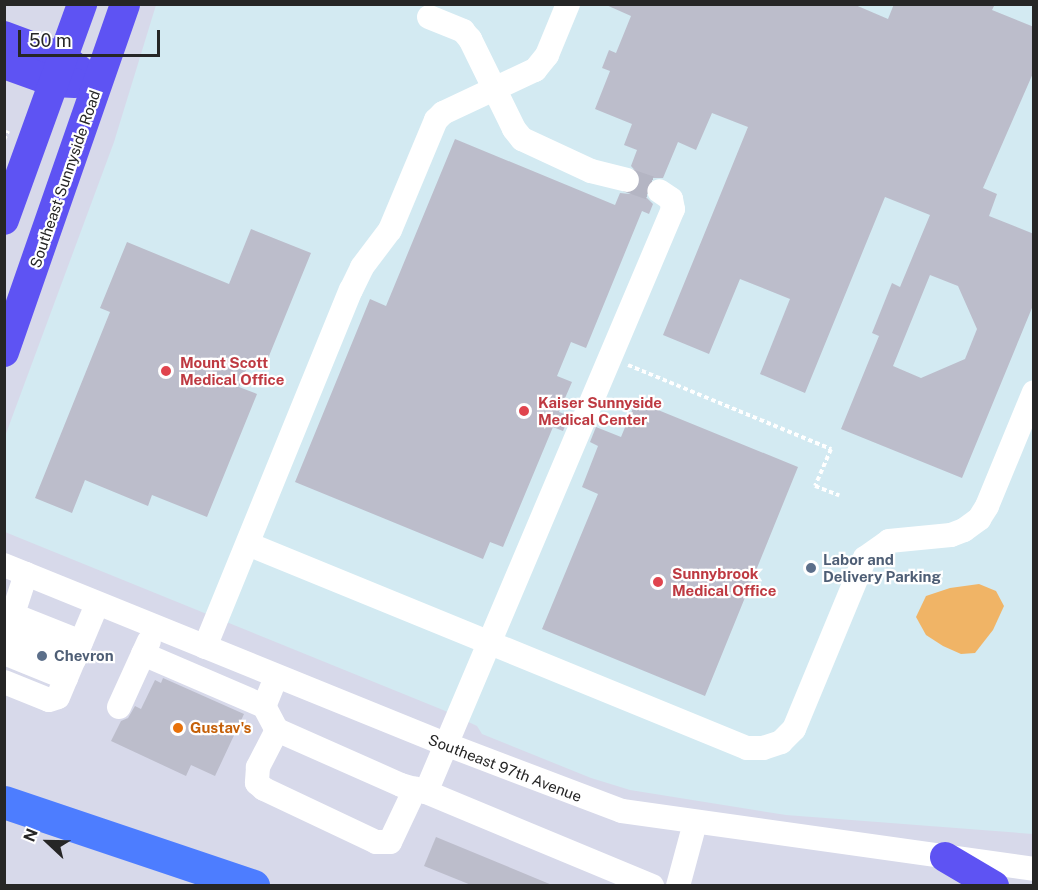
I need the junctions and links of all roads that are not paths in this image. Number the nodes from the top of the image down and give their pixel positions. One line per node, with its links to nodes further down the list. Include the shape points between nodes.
1 (82, 4): 7 (main road)
2 (126, 4): 8 (main road, Southeast Sunnyside Road)
3 (568, 4): 9 (street, via 543,62 535,70)
4 (429, 17): 9 (street, via 463,31)
5 (4, 36): 7 (main road)
6 (4, 64): 7 (main road)
7 (58, 70): 8 (main road); 12 (main road)
8 (99, 83): 13 (main road, Southeast Sunnyside Road)
9 (494, 89): 10 (street, via 522,139 591,171); 15 (street, via 436,120 390,230 362,267 351,290)
10 (627, 180)
11 (659, 191): 21 (street, via 671,199 673,209)
12 (4, 220)
13 (4, 352)
14 (1034, 392): 21 (street, via 979,519 951,535 889,541 865,558 794,729 781,742 747,748)
15 (248, 544): 21 (street); 22 (street)
16 (4, 565): 17 (street, Southeast 97th Avenue)
17 (27, 574): 18 (street, Southeast 97th Avenue); 20 (street)
18 (97, 604): 19 (street, Southeast 97th Avenue); 24 (street)
19 (155, 628): 22 (street, Southeast 97th Avenue); 23 (street)
20 (7, 634): 24 (street); 24 (street)
21 (491, 643): 30 (street)
22 (205, 647): 25 (street, Southeast 97th Avenue)
23 (143, 654): 27 (street); 28 (street)
24 (74, 660): 26 (street, via 58,697 49,700)
25 (276, 677): 27 (street); 30 (street, Southeast 97th Avenue)
26 (4, 682)
27 (264, 706): 29 (street)
28 (119, 707)
29 (277, 730): 31 (street); 31 (street, via 258,767 257,783 379,843 390,842)
30 (448, 745): 31 (street); 33 (street, Southeast 97th Avenue, via 622,811)
31 (421, 790): 37 (street)
32 (4, 802): 36 (highway)
33 (695, 823): 34 (street, Southeast 97th Avenue); 38 (street)
34 (945, 857): 35 (street, Southeast 97th Avenue); 39 (main road)
35 (1034, 869)
36 (253, 885)
37 (652, 885)
38 (678, 885)
39 (994, 885)

